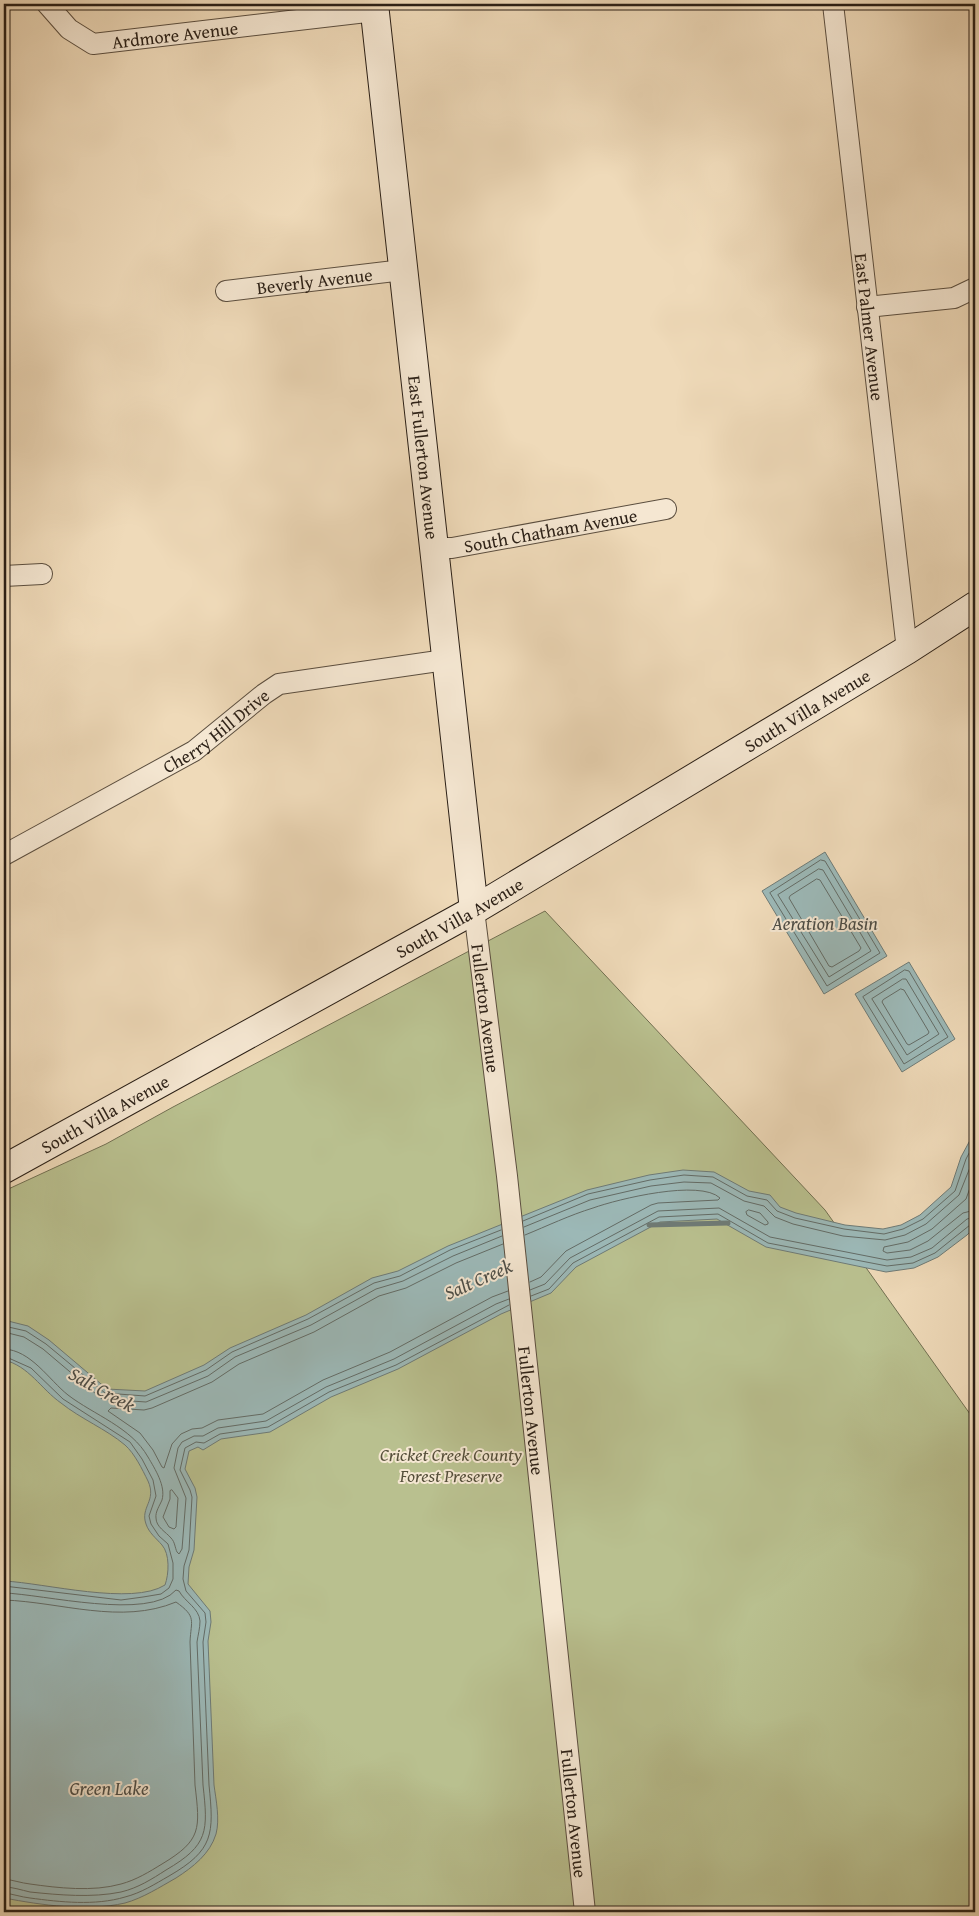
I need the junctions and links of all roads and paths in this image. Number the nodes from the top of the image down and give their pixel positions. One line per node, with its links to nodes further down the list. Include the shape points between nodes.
1 (47, 4): 3 (street, Ardmore Avenue, via 69,29 93,44)
2 (833, 4): 7 (street, East Palmer Avenue)
3 (374, 7): 4 (main road, East Fullerton Avenue)
4 (403, 270): 6 (street, Beverly Avenue); 9 (main road, East Fullerton Avenue)
5 (975, 288): 7 (street, via 954,298)
6 (226, 291)
7 (867, 307): 13 (street, East Palmer Avenue)
8 (666, 509): 9 (street, South Chatham Avenue, via 452,548)
9 (434, 548): 14 (main road, East Fullerton Avenue)
10 (42, 574): 11 (street)
11 (4, 576)
12 (975, 606): 13 (main road, South Villa Avenue)
13 (907, 650): 16 (main road, South Villa Avenue)
14 (446, 660): 15 (street, Cherry Hill Drive, via 279,684 194,751); 16 (main road, East Fullerton Avenue)
15 (4, 855)
16 (474, 910): 17 (main road, South Villa Avenue); 18 (street, Fullerton Avenue, via 507,1176)
17 (4, 1169)
18 (585, 1912)

